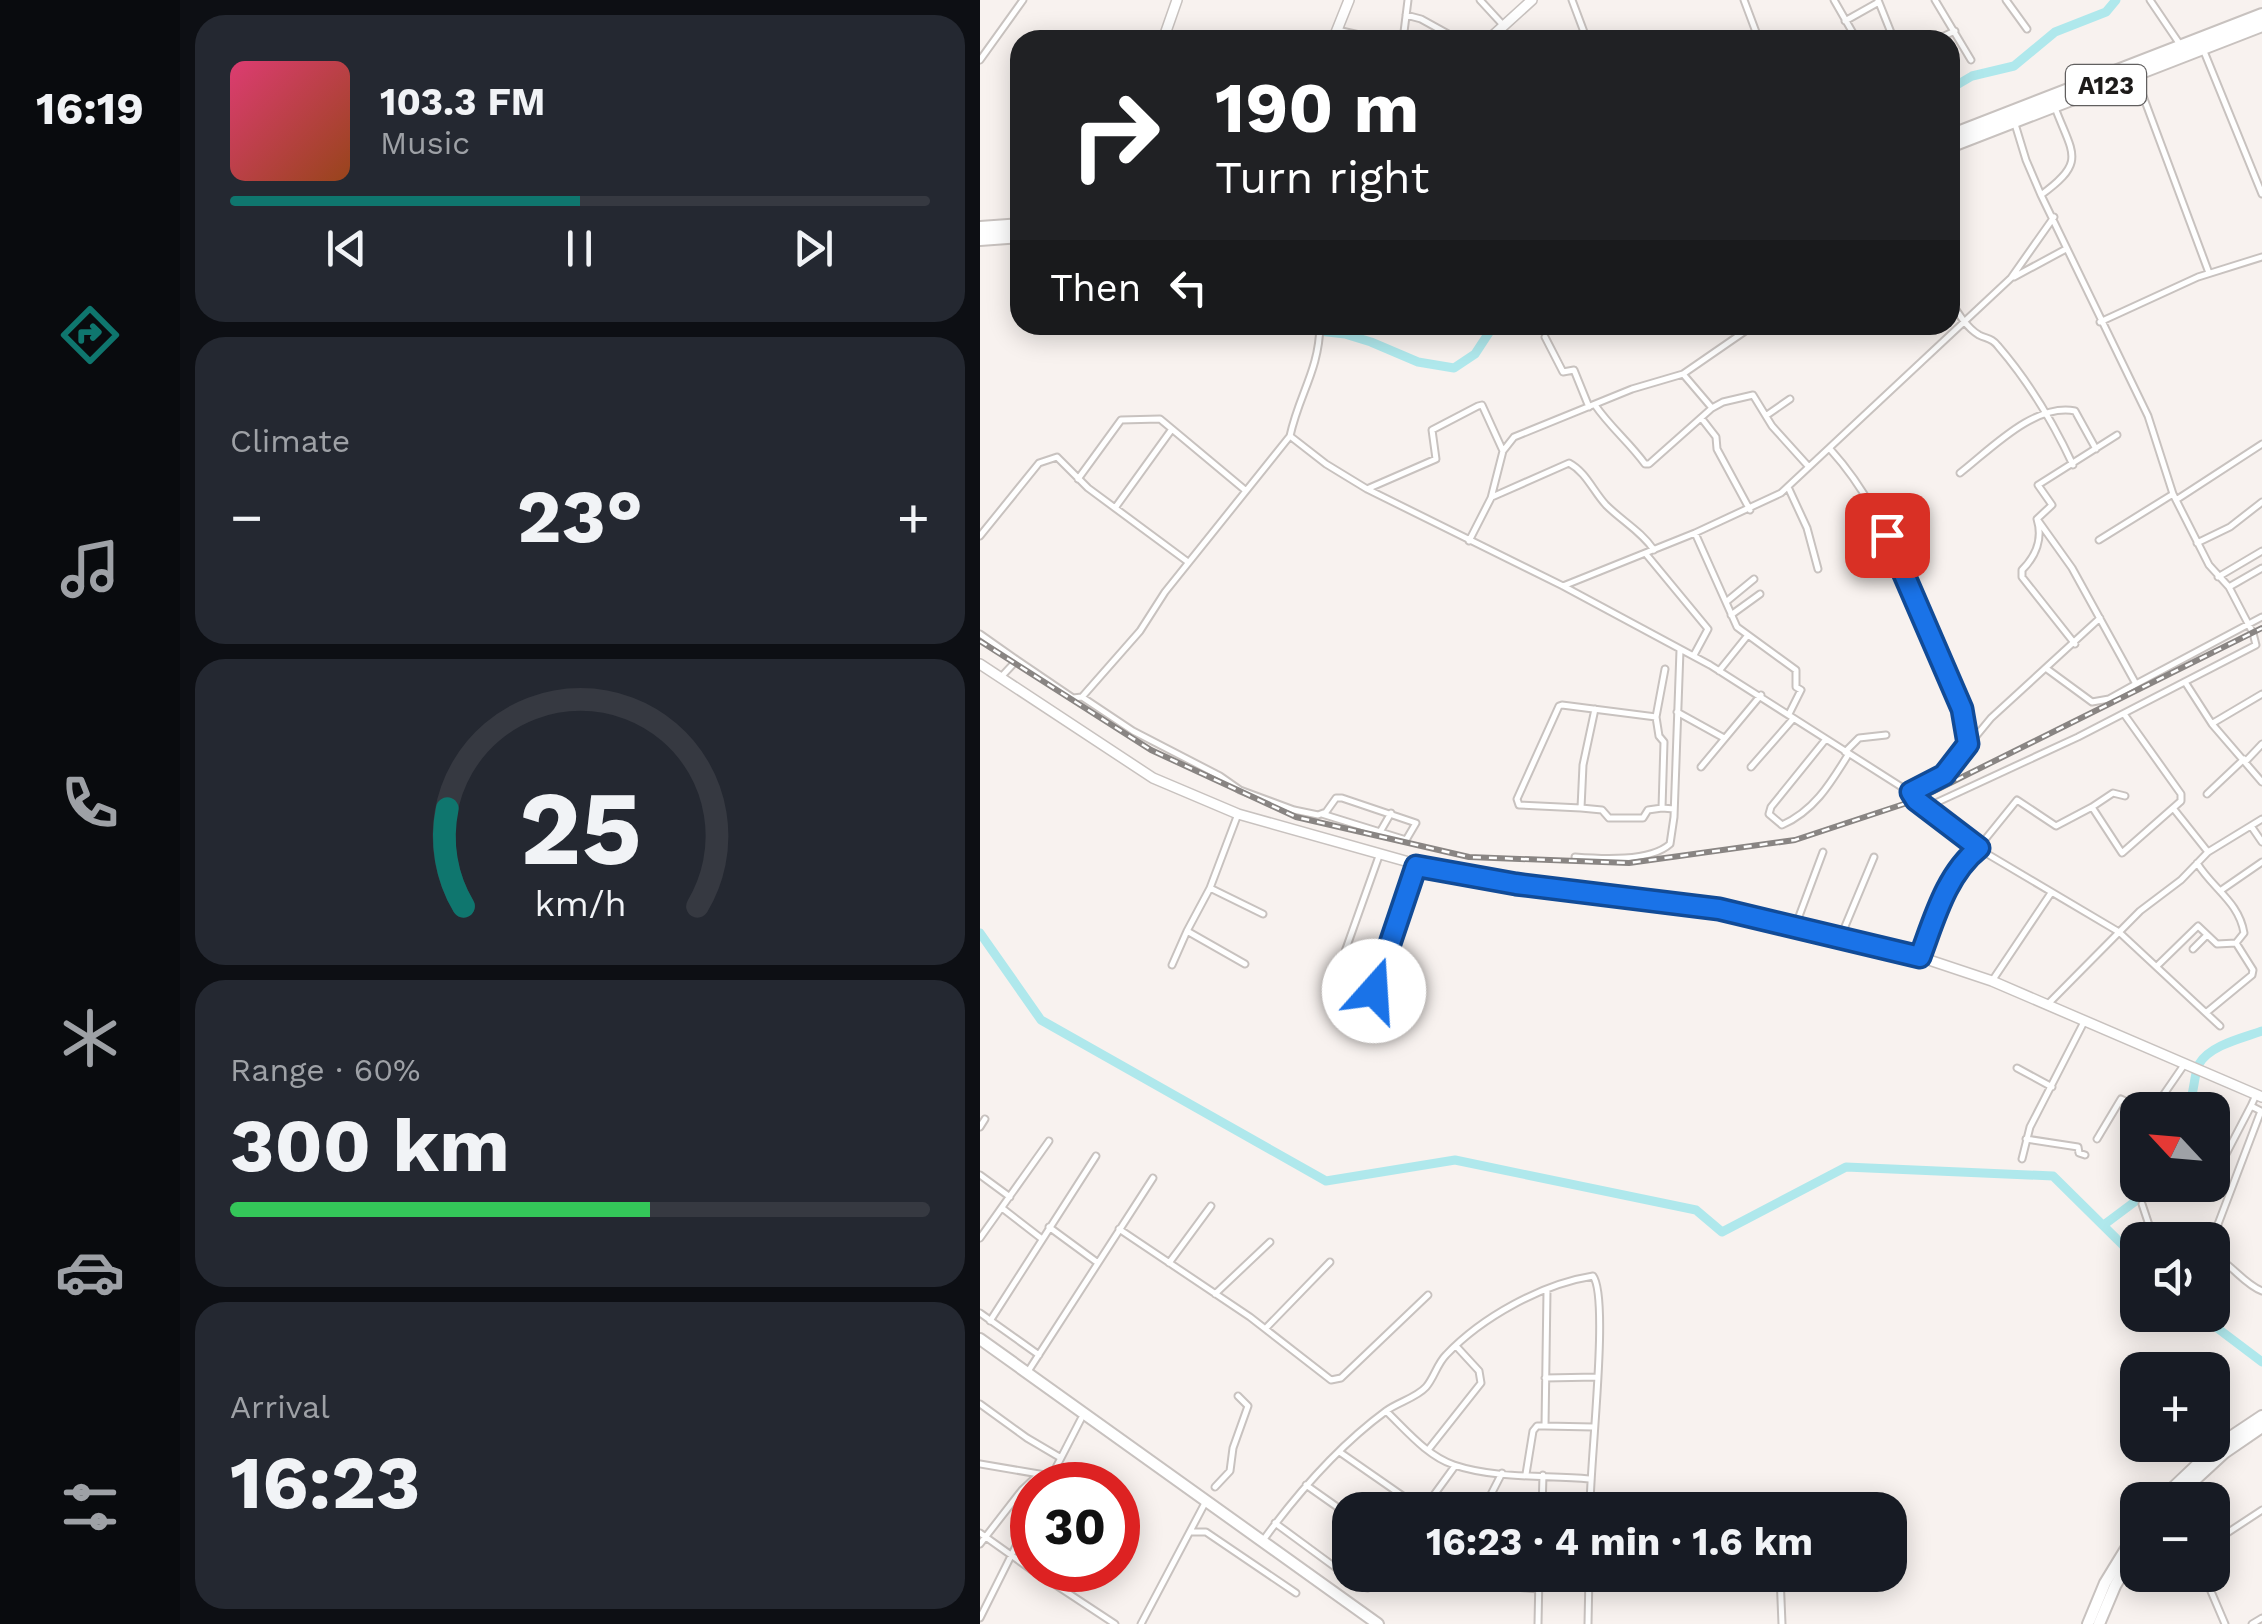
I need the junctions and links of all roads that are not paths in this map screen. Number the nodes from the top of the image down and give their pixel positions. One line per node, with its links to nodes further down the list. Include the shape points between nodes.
1 (1022, 0): 33 (street)
2 (1174, 0): 20 (street)
3 (1349, 0): 21 (street)
4 (1408, 0): 14 (street)
5 (1480, 0): 17 (street)
6 (1532, 0): 17 (street)
7 (1572, 0): 25 (street)
8 (1744, 0): 26 (street)
9 (1834, 0): 16 (street)
10 (1935, 0): 29 (street)
11 (2006, 0): 19 (street)
12 (2150, 0): 31 (street)
13 (1878, 1): 16 (street); 28 (street)
14 (1406, 15): 22 (street); 23 (street)
15 (2262, 15): 31 (highway, A123)
16 (1845, 21): 27 (street)
17 (1503, 25): 24 (street)
18 (2262, 25): 32 (highway, A123)
19 (2027, 29)
20 (1164, 30)
21 (1337, 30)
22 (1404, 30)
23 (1438, 30)
24 (1498, 30)
25 (1583, 30)
26 (1755, 30)
27 (1851, 30)
28 (1890, 30)
29 (1956, 30)
30 (1960, 38): 34 (street)
31 (2182, 47): 37 (highway, A123)
32 (2202, 48): 35 (highway, A123); 41 (street)
33 (980, 60)
34 (1971, 60)
35 (2134, 74): 36 (highway, A123); 50 (street)
36 (2054, 105): 37 (highway, A123); 42 (street, via 2072,165)
37 (2038, 106): 38 (highway, A123); 39 (highway, A123)
38 (2014, 121): 40 (highway, A123); 42 (street)
39 (1960, 133)
40 (1960, 142)
41 (2262, 194)
42 (2041, 195): 43 (street)
43 (2054, 217): 48 (street); 51 (street)
44 (1010, 226): 45 (highway)
45 (980, 228)
46 (1010, 237): 47 (highway)
47 (980, 239)
48 (2067, 249): 51 (street); 54 (street)
49 (2262, 257): 50 (street)
50 (2208, 273): 54 (street)
51 (2012, 278): 53 (street)
52 (1960, 316): 53 (street)
53 (1967, 321): 55 (street); 64 (street, via 1997,344)
54 (2100, 322): 83 (street, via 2148,416)
55 (1960, 328)
56 (1320, 335): 69 (street, via 1318,360)
57 (1740, 335): 60 (street)
58 (1952, 335): 72 (street)
59 (1546, 337): 62 (street, via 1563,372 1574,370)
60 (1683, 374): 62 (street); 63 (street)
61 (1790, 399): 65 (street)
62 (1592, 406): 66 (street, via 1645,464); 74 (street, via 1514,437)
63 (1712, 408): 65 (street, via 1753,395); 66 (street)
64 (2046, 411): 73 (street, via 2075,411); 76 (street); 78 (street)
65 (1766, 415): 77 (street)
66 (1702, 419): 87 (street)
67 (1172, 429): 79 (street, via 1160,419 1122,420); 82 (street); 86 (street)
68 (2117, 435): 73 (street)
69 (1290, 436): 81 (street); 82 (street)
70 (2262, 444): 71 (street)
71 (2255, 448): 75 (street); 83 (street)
72 (1830, 449): 77 (street); 133 (street, via 1879,519)
73 (2096, 449): 76 (street)
74 (1503, 451): 81 (street, via 1488,412 1478,406 1432,430 1436,459); 84 (street)
75 (2262, 457)
76 (2073, 465): 88 (street, via 2040,482 2052,505)
77 (1809, 467): 80 (street)
78 (1960, 473)
79 (1078, 479): 86 (street); 90 (street, via 1061,458 1044,460)
80 (1788, 487): 87 (street); 98 (street)
81 (1368, 489): 92 (street)
82 (1245, 490): 97 (street)
83 (2174, 497): 91 (street); 93 (street)
84 (1490, 498): 92 (street); 94 (street, via 1569,463)
85 (2262, 502): 93 (street)
86 (1115, 508): 97 (street)
87 (1750, 510): 89 (street)
88 (2038, 519): 108 (street); 112 (street, via 2042,533 2022,577)
89 (1695, 533): 94 (street); 105 (street)
90 (980, 536)
91 (2099, 540)
92 (1469, 541): 102 (street)
93 (2197, 543): 100 (street)
94 (1654, 550): 96 (street)
95 (2262, 551): 100 (street)
96 (1646, 554): 102 (street); 115 (street, via 1708,629)
97 (1189, 562): 126 (street)
98 (1818, 568)
99 (2262, 568): 103 (street)
100 (2218, 577): 103 (street)
101 (1754, 579): 105 (street)
102 (1564, 586): 114 (street)
103 (2229, 587): 109 (street)
104 (1760, 594): 106 (street)
105 (1726, 602): 106 (street)
106 (1731, 615): 111 (street)
107 (2262, 617): 109 (street)
108 (2100, 618): 112 (street); 123 (street)
109 (2249, 624): 113 (street); 123 (street)
110 (980, 634): 116 (street)
111 (1748, 635): 120 (street); 131 (street, via 1796,670 1801,690)
112 (2075, 644): 119 (street)
113 (2259, 644): 122 (street)
114 (1680, 650): 115 (street); 128 (street)
115 (1693, 656): 120 (street)
116 (1017, 660): 121 (street); 126 (street, via 1068,696)
117 (980, 664): 121 (street)
118 (1665, 668): 130 (street)
119 (2046, 670): 123 (street, via 2092,702); 134 (street)
120 (1719, 671): 125 (street)
121 (1000, 678): 155 (street, via 1153,778)
122 (2184, 682): 129 (street); 132 (street)
123 (2136, 684)
124 (2262, 694): 132 (street)
125 (1761, 695): 131 (street); 136 (street)
126 (1082, 696): 156 (street, via 1244,792)
127 (1595, 709): 130 (street); 149 (street); 149 (street, via 1556,708 1516,802)
128 (1677, 712): 136 (street); 153 (street)
129 (2124, 714): 151 (street); 152 (street, via 2181,794)
130 (1656, 717): 150 (street, via 1664,742)
131 (1792, 717): 137 (street); 143 (street)
132 (2212, 724): 141 (street)
133 (1967, 729): 134 (street); 138 (street)
134 (1976, 732): 138 (street)
135 (1886, 734): 140 (street, via 1859,738)
136 (1724, 738): 142 (street)
137 (1826, 739): 140 (street); 140 (street, via 1772,808 1773,819 1782,825 1803,815)
138 (1968, 744): 145 (street, via 1944,775)
139 (2262, 744): 141 (street)
140 (1847, 753): 145 (street)
141 (2244, 761): 144 (street); 146 (street)
142 (1700, 767)
143 (1751, 767)
144 (2262, 782)
145 (1911, 792): 151 (street)
146 (2207, 794)
147 (2125, 796): 148 (street, via 2112,793)
148 (2092, 807): 152 (street, via 2122,853); 161 (street, via 2056,826 2017,800)
149 (1581, 808): 150 (street, via 1602,810 1609,818 1643,818)
150 (1662, 808): 153 (street)
151 (1926, 808): 161 (street)
152 (2173, 808): 163 (street)
153 (1674, 809): 166 (street, via 1670,844 1663,850)
154 (1391, 813): 156 (street, via 1338,798); 159 (street); 159 (street, via 1416,823 1410,838)
155 (1238, 814): 164 (street); 170 (street)
156 (1318, 815): 159 (street)
157 (2262, 819): 158 (street)
158 (2251, 826): 160 (street); 163 (street)
159 (1380, 832)
160 (2262, 842)
161 (1979, 848): 172 (street); 181 (street, via 1942,900)
162 (1823, 852): 174 (street)
163 (2208, 852): 168 (street)
164 (1378, 856): 169 (street); 188 (street)
165 (1874, 857): 178 (street)
166 (1575, 858)
167 (2262, 862): 171 (street)
168 (2197, 864): 171 (street); 176 (street)
169 (1416, 866): 174 (street, via 1719,909); 189 (street)
170 (1210, 888): 173 (street); 175 (street)
171 (2220, 891): 179 (street, via 2241,918 2244,933)
172 (2052, 893): 176 (street); 187 (street)
173 (1262, 914)
174 (1795, 927): 178 (street)
175 (1187, 931): 182 (street); 183 (street)
176 (2120, 932): 184 (street); 190 (street)
177 (2207, 935): 179 (street, via 2220,946); 180 (street); 184 (street, via 2194,928)
178 (1840, 939): 181 (street)
179 (2236, 944): 185 (street)
180 (2193, 949)
181 (1920, 957): 187 (street)
182 (1245, 964)
183 (1172, 965)
184 (2158, 966): 191 (street)
185 (2253, 970): 186 (street); 191 (street)
186 (2261, 978)
187 (1992, 981): 190 (street)
188 (1332, 988)
189 (1374, 991)
190 (2048, 1004): 192 (street)
191 (2207, 1012): 193 (street)
192 (2086, 1020): 194 (street); 196 (street)
193 (2220, 1026)
194 (2193, 1066): 197 (street); 198 (street)
195 (2017, 1068): 196 (street)
196 (2052, 1086): 203 (street)
197 (2167, 1092)
198 (2259, 1096): 200 (street)
199 (2120, 1099): 204 (street)
200 (2250, 1106): 206 (street); 217 (street, via 2262,1111)
201 (985, 1119): 202 (street)
202 (980, 1126)
203 (2026, 1139): 207 (street, via 2078,1146); 209 (street)
204 (2097, 1139)
205 (1049, 1141): 212 (street)
206 (2230, 1145)
207 (2085, 1155)
208 (1096, 1156): 218 (street)
209 (2022, 1158)
210 (980, 1175): 212 (street)
211 (1153, 1178): 219 (street)
212 (1010, 1197): 215 (street)
213 (2142, 1204): 216 (street)
214 (1211, 1206): 223 (street)
215 (1002, 1208): 220 (street); 221 (street)
216 (2148, 1222)
217 (2219, 1222)
218 (1049, 1227): 221 (street); 225 (street)
219 (1119, 1229): 223 (street); 225 (street)
220 (980, 1238)
221 (1042, 1238): 232 (street)
222 (1270, 1242): 229 (street)
223 (1168, 1262): 229 (street)
224 (1330, 1262): 233 (street)
225 (1098, 1263): 236 (street)
226 (2230, 1268): 228 (street)
227 (1548, 1292): 235 (street, via 1498,1313); 238 (street, via 1596,1278); 239 (street)
228 (2262, 1292)
229 (1215, 1294): 233 (street)
230 (1428, 1295): 233 (street, via 1336,1381)
231 (980, 1313): 232 (street)
232 (990, 1320): 236 (street)
233 (1264, 1329)
234 (980, 1343): 237 (main road); 244 (main road)
235 (1456, 1346): 242 (street, via 1425,1389); 248 (street, via 1479,1371 1481,1383)
236 (1039, 1355): 237 (street)
237 (1027, 1373): 269 (main road)
238 (1597, 1377): 239 (street); 247 (street)
239 (1545, 1378): 245 (street)
240 (1238, 1396): 262 (street, via 1247,1414 1230,1472)
241 (980, 1404): 250 (street)
242 (1386, 1411): 248 (street); 249 (street)
243 (2262, 1416): 259 (main road, via 2216,1446)
244 (1082, 1419): 250 (street); 269 (main road)
245 (1545, 1426): 247 (street); 256 (street, via 1534,1431)
246 (2262, 1427): 260 (main road)
247 (1593, 1428): 258 (street)
248 (1428, 1450): 253 (street)
249 (1341, 1453): 261 (street); 263 (street)
250 (1061, 1458): 251 (street)
251 (1059, 1462)
252 (980, 1464): 254 (street)
253 (1455, 1466): 255 (street); 264 (street)
254 (1010, 1470)
255 (1502, 1473): 256 (street); 265 (street)
256 (1526, 1475): 257 (street)
257 (1543, 1475): 258 (street); 266 (street)
258 (1590, 1480): 267 (street)
259 (2179, 1482)
260 (2191, 1482)
261 (1306, 1485): 268 (street); 272 (street)
262 (1215, 1487)
263 (1397, 1492)
264 (1436, 1492)
265 (1492, 1492)
266 (1543, 1492)
267 (1590, 1492)
268 (1332, 1503)
269 (1205, 1504): 275 (street); 277 (main road); 295 (main road)
270 (1010, 1506): 276 (street)
271 (2262, 1510): 273 (street)
272 (1275, 1523): 277 (street); 282 (street)
273 (2230, 1531)
274 (980, 1533): 276 (street)
275 (1190, 1533): 289 (street, via 1206,1532); 294 (street)
276 (986, 1538): 278 (street); 279 (street)
277 (1262, 1541): 296 (main road)
278 (980, 1544)
279 (1010, 1554)
280 (1010, 1557): 290 (street)
281 (2120, 1558): 300 (main road)
282 (1332, 1565)
283 (2120, 1578): 301 (main road)
284 (1066, 1592): 293 (street)
285 (1538, 1592): 297 (street)
286 (1589, 1592): 298 (street)
287 (1781, 1592): 299 (street)
288 (2211, 1592): 292 (street)
289 (1296, 1593)
290 (980, 1618)
291 (2262, 1618): 303 (street)
292 (2224, 1622): 302 (street)
293 (1115, 1624)
294 (1141, 1624)
295 (1368, 1624)
296 (1378, 1624)
297 (1538, 1624)
298 (1588, 1624)
299 (1782, 1624)
300 (2088, 1624)
301 (2099, 1624)
302 (2215, 1624)
303 (2252, 1624)

